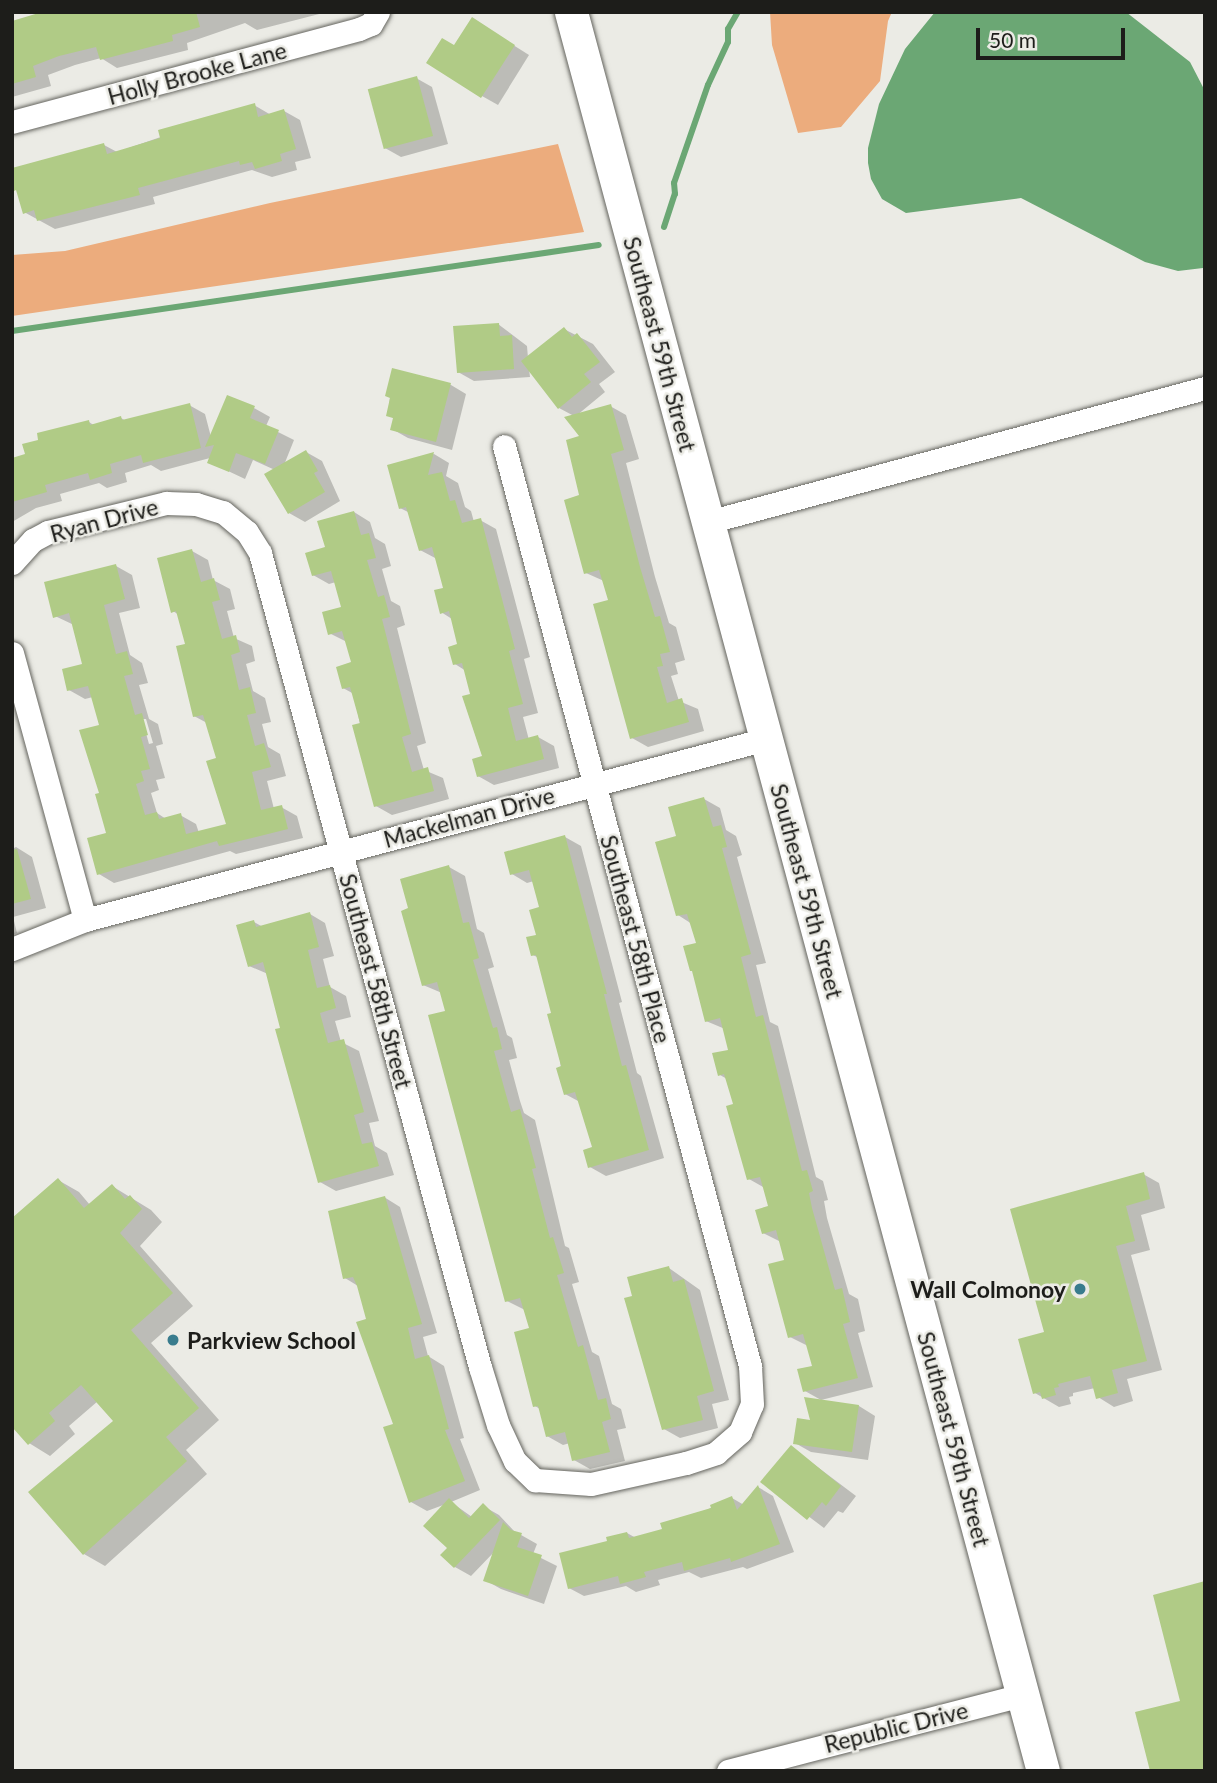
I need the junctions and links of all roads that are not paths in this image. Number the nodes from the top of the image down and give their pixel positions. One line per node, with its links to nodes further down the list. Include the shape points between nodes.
1 (571, 12): 7 (main road, Southeast 59th Street)
2 (378, 14): 3 (street, Holly Brooke Lane, via 371,24 359,29)
3 (12, 122)
4 (1205, 387): 7 (street)
5 (504, 446): 11 (street, Southeast 58th Place)
6 (196, 504): 8 (street, Ryan Drive, via 166,503 48,532); 12 (street, Southeast 58th Street, via 223,512 247,532 260,553)
7 (708, 522): 10 (main road, Southeast 59th Street)
8 (15, 559)
9 (12, 653): 13 (street)
10 (766, 739): 11 (street, Mackelman Drive); 16 (main road, Southeast 59th Street)
11 (594, 783): 12 (street, Mackelman Drive); 15 (street, Southeast 58th Place, via 750,1366 752,1404 740,1432 716,1453 591,1484)
12 (340, 851): 13 (street, Mackelman Drive); 15 (street, Southeast 58th Street, via 480,1367 515,1461)
13 (85, 920): 14 (street, Mackelman Drive)
14 (12, 948)
15 (534, 1480)
16 (1022, 1695): 17 (street, Republic Drive); 18 (main road, Southeast 59th Street)
17 (729, 1771)
18 (1043, 1771)

